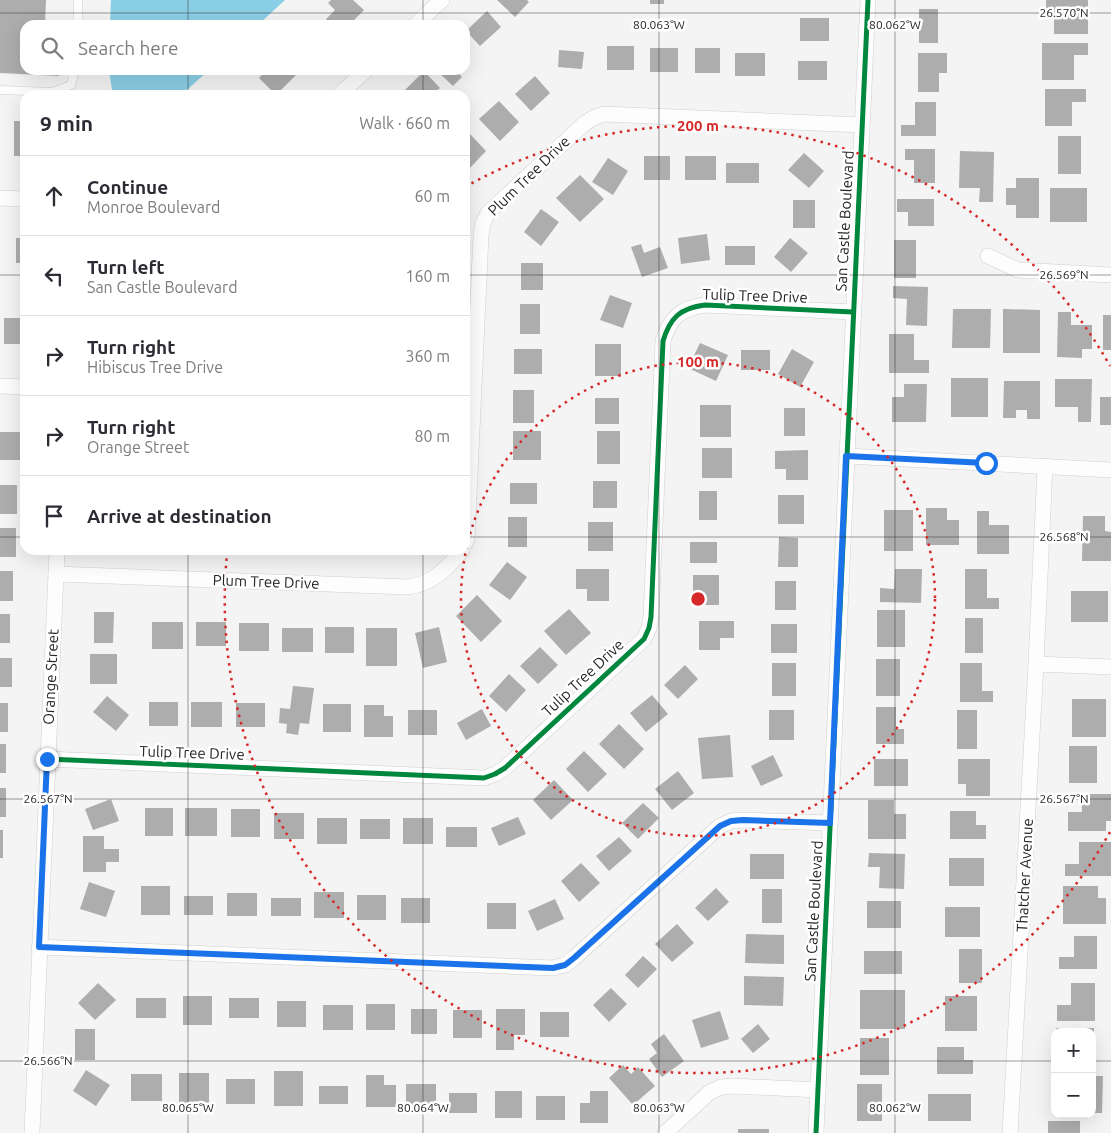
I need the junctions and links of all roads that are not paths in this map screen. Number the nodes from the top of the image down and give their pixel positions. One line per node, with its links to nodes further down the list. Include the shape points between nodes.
1 (78, 0): 4 (lane)
2 (442, 0): 5 (street)
3 (868, 0): 12 (street, San Castle Boulevard)
4 (78, 20)
5 (420, 20)
6 (74, 75): 9 (lane, via 71,85)
7 (361, 75): 10 (street)
8 (0, 90): 11 (lane)
9 (57, 90)
10 (344, 90)
11 (20, 91)
12 (862, 125): 17 (street, San Castle Boulevard); 21 (street, Plum Tree Drive, via 604,114 584,124 488,212 483,223)
13 (0, 198): 14 (street)
14 (20, 199)
15 (988, 256): 16 (street, via 1018,270)
16 (1111, 275)
17 (853, 312): 20 (street, San Castle Boulevard); 29 (street, Tulip Tree Drive, via 705,305 682,312 673,320 663,342 649,628 644,639 495,774 484,778)
18 (0, 386): 19 (street)
19 (20, 387)
20 (846, 456): 22 (street); 30 (street, San Castle Boulevard)
21 (470, 461)
22 (1045, 466): 23 (street); 27 (street, Thatcher Avenue)
23 (1111, 470)
24 (57, 555): 26 (street, Orange Street)
25 (458, 555): 26 (street, Plum Tree Drive, via 430,581 407,587)
26 (56, 574): 29 (street, Orange Street)
27 (1036, 664): 28 (street); 36 (street, Thatcher Avenue)
28 (1111, 668)
29 (47, 759): 31 (street, Orange Street)
30 (830, 823): 31 (street, via 743,820 720,826 574,958 553,968); 32 (street, San Castle Boulevard)
31 (39, 947): 33 (street, Orange Street)
32 (818, 1090): 34 (street, via 721,1087 710,1092); 35 (street, San Castle Boulevard)
33 (32, 1133)
34 (665, 1133)
35 (816, 1133)
36 (1010, 1133)

